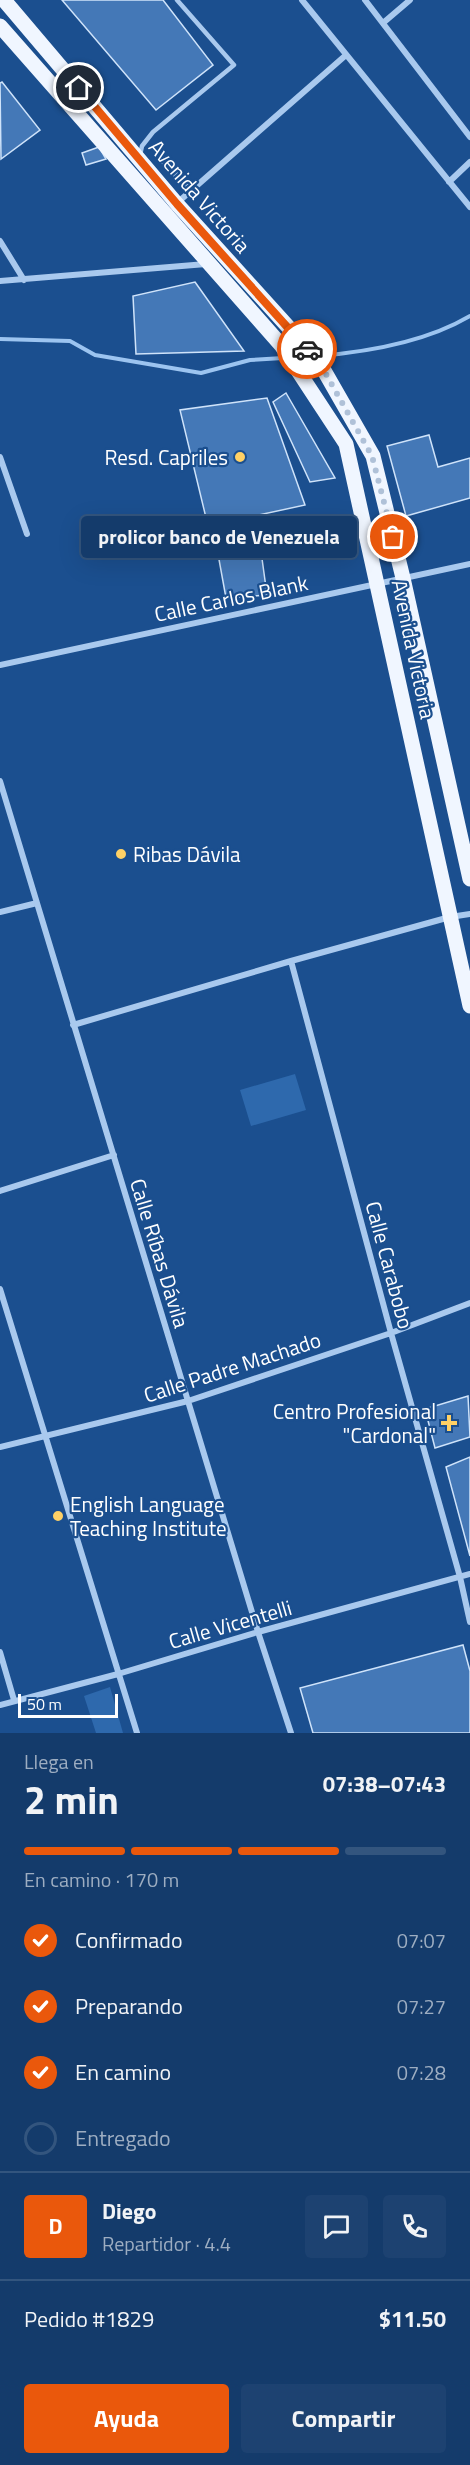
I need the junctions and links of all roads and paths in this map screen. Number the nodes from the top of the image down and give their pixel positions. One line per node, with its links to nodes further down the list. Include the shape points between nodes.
1 (4, 0): 10 (main road, Avenida Victoria)
2 (177, 0): 10 (lane, via 234,65 153,132 142,146)
3 (302, 0): 8 (street)
4 (365, 0): 6 (street)
5 (410, 0): 6 (street)
6 (383, 23): 9 (street)
7 (0, 26): 18 (main road, Avenida Victoria)
8 (346, 55): 13 (street); 14 (street)
9 (470, 137)
10 (139, 159): 15 (main road, Avenida Victoria)
11 (164, 162): 14 (street)
12 (470, 162): 13 (street)
13 (449, 182): 16 (street)
14 (191, 191): 15 (street)
15 (177, 204): 25 (main road, Avenida Victoria, via 322,367 372,456)
16 (470, 207)
17 (0, 241): 19 (street)
18 (210, 264): 19 (street); 26 (main road, Avenida Victoria, via 281,345 346,444)
19 (24, 280): 20 (street)
20 (0, 281)
21 (0, 457): 22 (street)
22 (1, 465): 23 (street)
23 (27, 534)
24 (470, 564): 25 (street, Calle Carlos Blank)
25 (403, 578): 26 (street, Calle Carlos Blank); 29 (main road, Avenida Victoria)
26 (378, 582): 27 (street, Calle Carlos Blank); 33 (main road, Avenida Victoria)
27 (0, 665)
28 (0, 781): 30 (street, Calle Ríbas Dávila)
29 (470, 879)
30 (37, 903): 31 (street); 36 (street, Calle Ríbas Dávila)
31 (0, 912)
32 (470, 914): 33 (street)
33 (450, 917): 34 (street); 35 (main road, Avenida Victoria)
34 (291, 961): 36 (street); 41 (street, Calle Carabobo)
35 (470, 1006)
36 (73, 1025): 37 (street, Calle Ríbas Dávila)
37 (114, 1155): 38 (street); 42 (street, Calle Ríbas Dávila)
38 (0, 1191)
39 (0, 1289): 43 (street)
40 (470, 1303): 41 (street, Calle Padre Machado)
41 (391, 1333): 42 (street, Calle Padre Machado); 46 (street, Calle Carabobo)
42 (188, 1401): 43 (street, Calle Padre Machado); 48 (street, Calle Ríbas Dávila)
43 (45, 1438): 44 (street, Calle Padre Machado); 50 (street)
44 (0, 1447)
45 (470, 1574): 46 (street, Calle Vicentelli)
46 (460, 1577): 47 (street, Calle Carabobo); 48 (street, Calle Vicentelli)
47 (470, 1622)
48 (258, 1632): 50 (street, Calle Vicentelli); 54 (street, Calle Ríbas Dávila)
49 (0, 1652): 51 (street)
50 (118, 1674): 51 (street, Calle Vicentelli); 53 (street)
51 (14, 1700): 52 (street, Calle Vicentelli)
52 (0, 1705)
53 (137, 1733)
54 (291, 1733)

